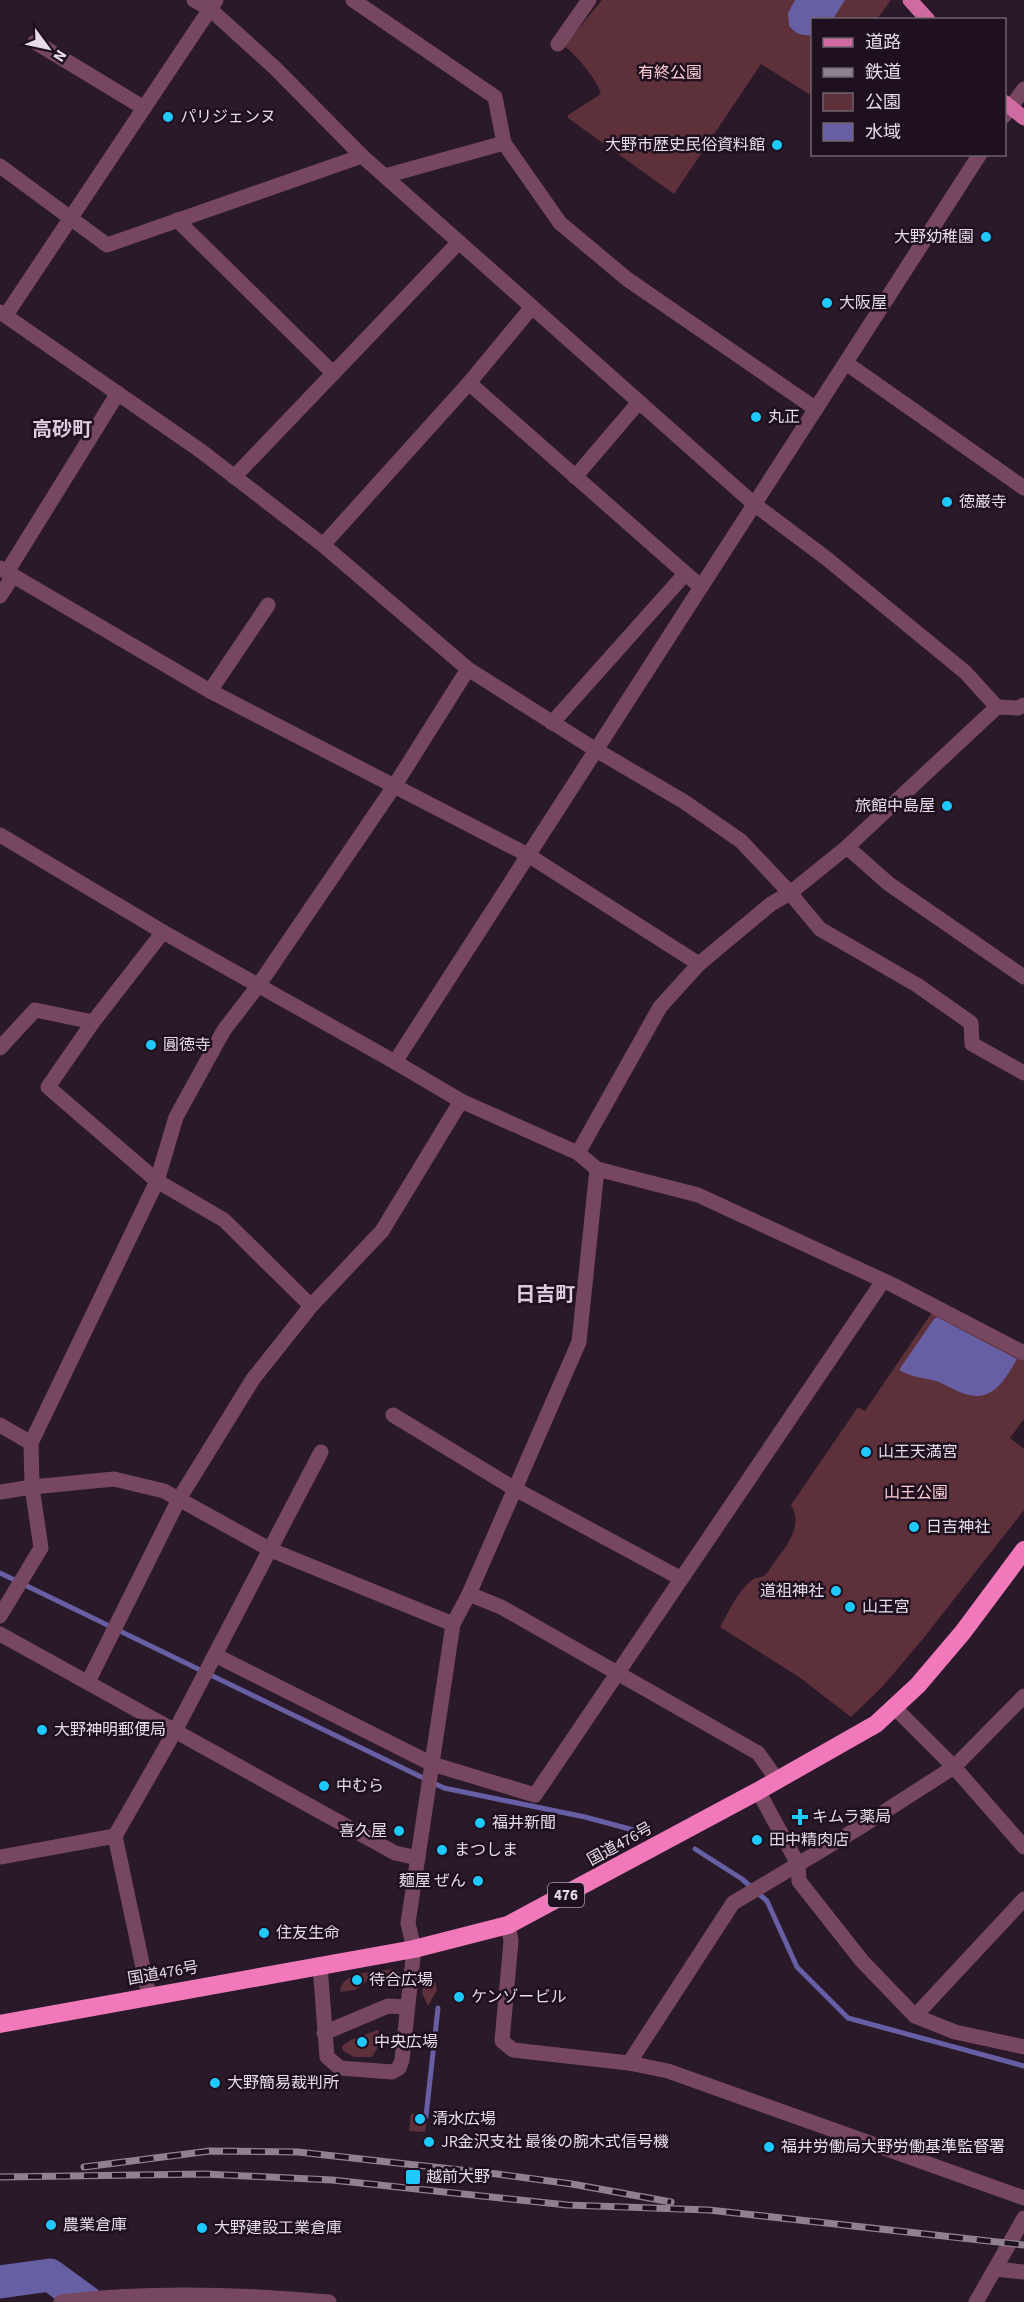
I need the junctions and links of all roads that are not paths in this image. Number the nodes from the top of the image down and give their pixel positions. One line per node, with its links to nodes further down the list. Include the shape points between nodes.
1 (194, 0): 5 (street)
2 (353, 0): 13 (street, via 495,97)
3 (589, 0): 8 (street)
4 (910, 0): 6 (main road)
5 (213, 4): 10 (street); 14 (street)
6 (926, 18)
7 (35, 42): 10 (street)
8 (558, 44)
9 (1024, 89): 11 (street)
10 (144, 108): 18 (street)
11 (1006, 108): 12 (main road)
12 (1024, 118)
13 (504, 143): 17 (street); 28 (street, via 560,223 627,279)
14 (362, 156): 17 (street); 19 (street)
15 (979, 156): 23 (street)
16 (0, 166): 18 (street)
17 (385, 176): 20 (street)
18 (70, 219): 19 (street, via 107,245); 22 (street)
19 (177, 220): 24 (street)
20 (459, 242): 21 (street); 24 (street)
21 (531, 307): 25 (street); 27 (street)
22 (3, 313): 26 (street)
23 (846, 363): 28 (street); 31 (street)
24 (333, 373): 29 (street)
25 (469, 383): 30 (street); 33 (street)
26 (118, 393): 29 (street); 34 (street)
27 (639, 402): 30 (street); 32 (street)
28 (816, 409): 32 (street)
29 (234, 477): 33 (street)
30 (575, 477): 35 (street)
31 (1024, 488)
32 (754, 504): 36 (street); 42 (street, via 965,672)
33 (323, 545): 39 (street)
34 (6, 572): 37 (street); 40 (street)
35 (685, 574): 36 (street); 43 (street)
36 (701, 587): 44 (street)
37 (0, 596)
38 (268, 605): 40 (street)
39 (468, 669): 43 (street); 45 (street)
40 (210, 691): 45 (street)
41 (1024, 705): 42 (street)
42 (996, 707): 47 (street)
43 (552, 723): 44 (street)
44 (596, 750): 48 (street); 49 (street, via 683,801 741,841)
45 (395, 785): 48 (street); 53 (street)
46 (0, 835): 50 (street)
47 (847, 847): 49 (street); 52 (street, via 889,884)
48 (528, 855): 51 (street); 56 (street)
49 (790, 893): 51 (street); 57 (street, via 820,929 917,985 971,1023 972,1044)
50 (163, 932): 53 (street); 54 (street)
51 (699, 963): 59 (street, via 660,1008)
52 (1024, 977)
53 (258, 987): 56 (street); 61 (street, via 225,1030 176,1118)
54 (93, 1022): 55 (street, via 35,1010); 61 (street, via 48,1087)
55 (0, 1048)
56 (395, 1062): 58 (street)
57 (1024, 1073)
58 (460, 1101): 59 (street); 63 (street, via 382,1231)
59 (578, 1153): 60 (street)
60 (597, 1169): 62 (street, via 698,1195); 70 (street, via 579,1342)
61 (157, 1181): 63 (street, via 224,1220); 67 (street)
62 (883, 1281): 64 (street); 75 (street)
63 (311, 1306): 72 (street, via 253,1378)
64 (1024, 1353)
65 (393, 1415): 70 (street)
66 (0, 1425): 67 (street)
67 (31, 1443): 69 (street)
68 (321, 1452): 73 (street)
69 (32, 1487): 71 (street); 72 (street, via 114,1479 164,1491); 77 (street, via 41,1548)
70 (514, 1489): 75 (street); 76 (street)
71 (0, 1492)
72 (179, 1499): 73 (street); 82 (street)
73 (271, 1550): 78 (street); 80 (street)
74 (1024, 1550): 84 (highway, 国道476号 / 476, via 963,1632)
75 (680, 1578): 81 (street)
76 (469, 1594): 78 (street); 81 (street, via 501,1606)
77 (0, 1616)
78 (453, 1624): 87 (street)
79 (0, 1634): 82 (street)
80 (215, 1655): 85 (street); 87 (street)
81 (618, 1674): 87 (street, via 535,1795); 88 (street, via 758,1753)
82 (87, 1682): 85 (street)
83 (1024, 1696): 86 (street)
84 (895, 1708): 86 (street); 88 (highway, 国道476号 / 476, via 858,1735)
85 (175, 1731): 90 (street); 93 (street, via 395,1853)
86 (954, 1767): 91 (street); 94 (street)
87 (431, 1768): 93 (street)
88 (778, 1780): 89 (highway, 国道476号 / 476)
89 (758, 1791): 94 (street); 96 (highway, 国道476号 / 476)
90 (115, 1836): 92 (street); 99 (street)
91 (1024, 1847)
92 (0, 1857)
93 (418, 1858): 97 (street, via 408,1923)
94 (798, 1864): 101 (street, via 799,1881 862,1961); 105 (street, via 734,1903)
95 (1024, 1899): 101 (street)
96 (508, 1925): 97 (highway, 国道476号 / 476); 105 (street, via 511,1941 502,2041 513,2050)
97 (414, 1949): 98 (highway, 国道476号 / 476); 100 (street)
98 (320, 1965): 99 (highway, 国道476号 / 476); 103 (street)
99 (149, 1996): 102 (highway, 国道476号 / 476)
100 (407, 2007): 103 (street, via 388,2006); 103 (street, via 401,2064 392,2072 340,2068 327,2057)
101 (915, 2016): 104 (street, via 955,2032)
102 (0, 2024)
103 (324, 2033)
104 (1024, 2047)
105 (628, 2063): 106 (street, via 668,2071)
106 (1024, 2198)
107 (1024, 2218): 108 (street)
108 (995, 2269): 109 (street); 112 (street)
109 (1024, 2272)
110 (65, 2302): 111 (street, via 160,2294)
111 (329, 2302)
112 (976, 2302)

